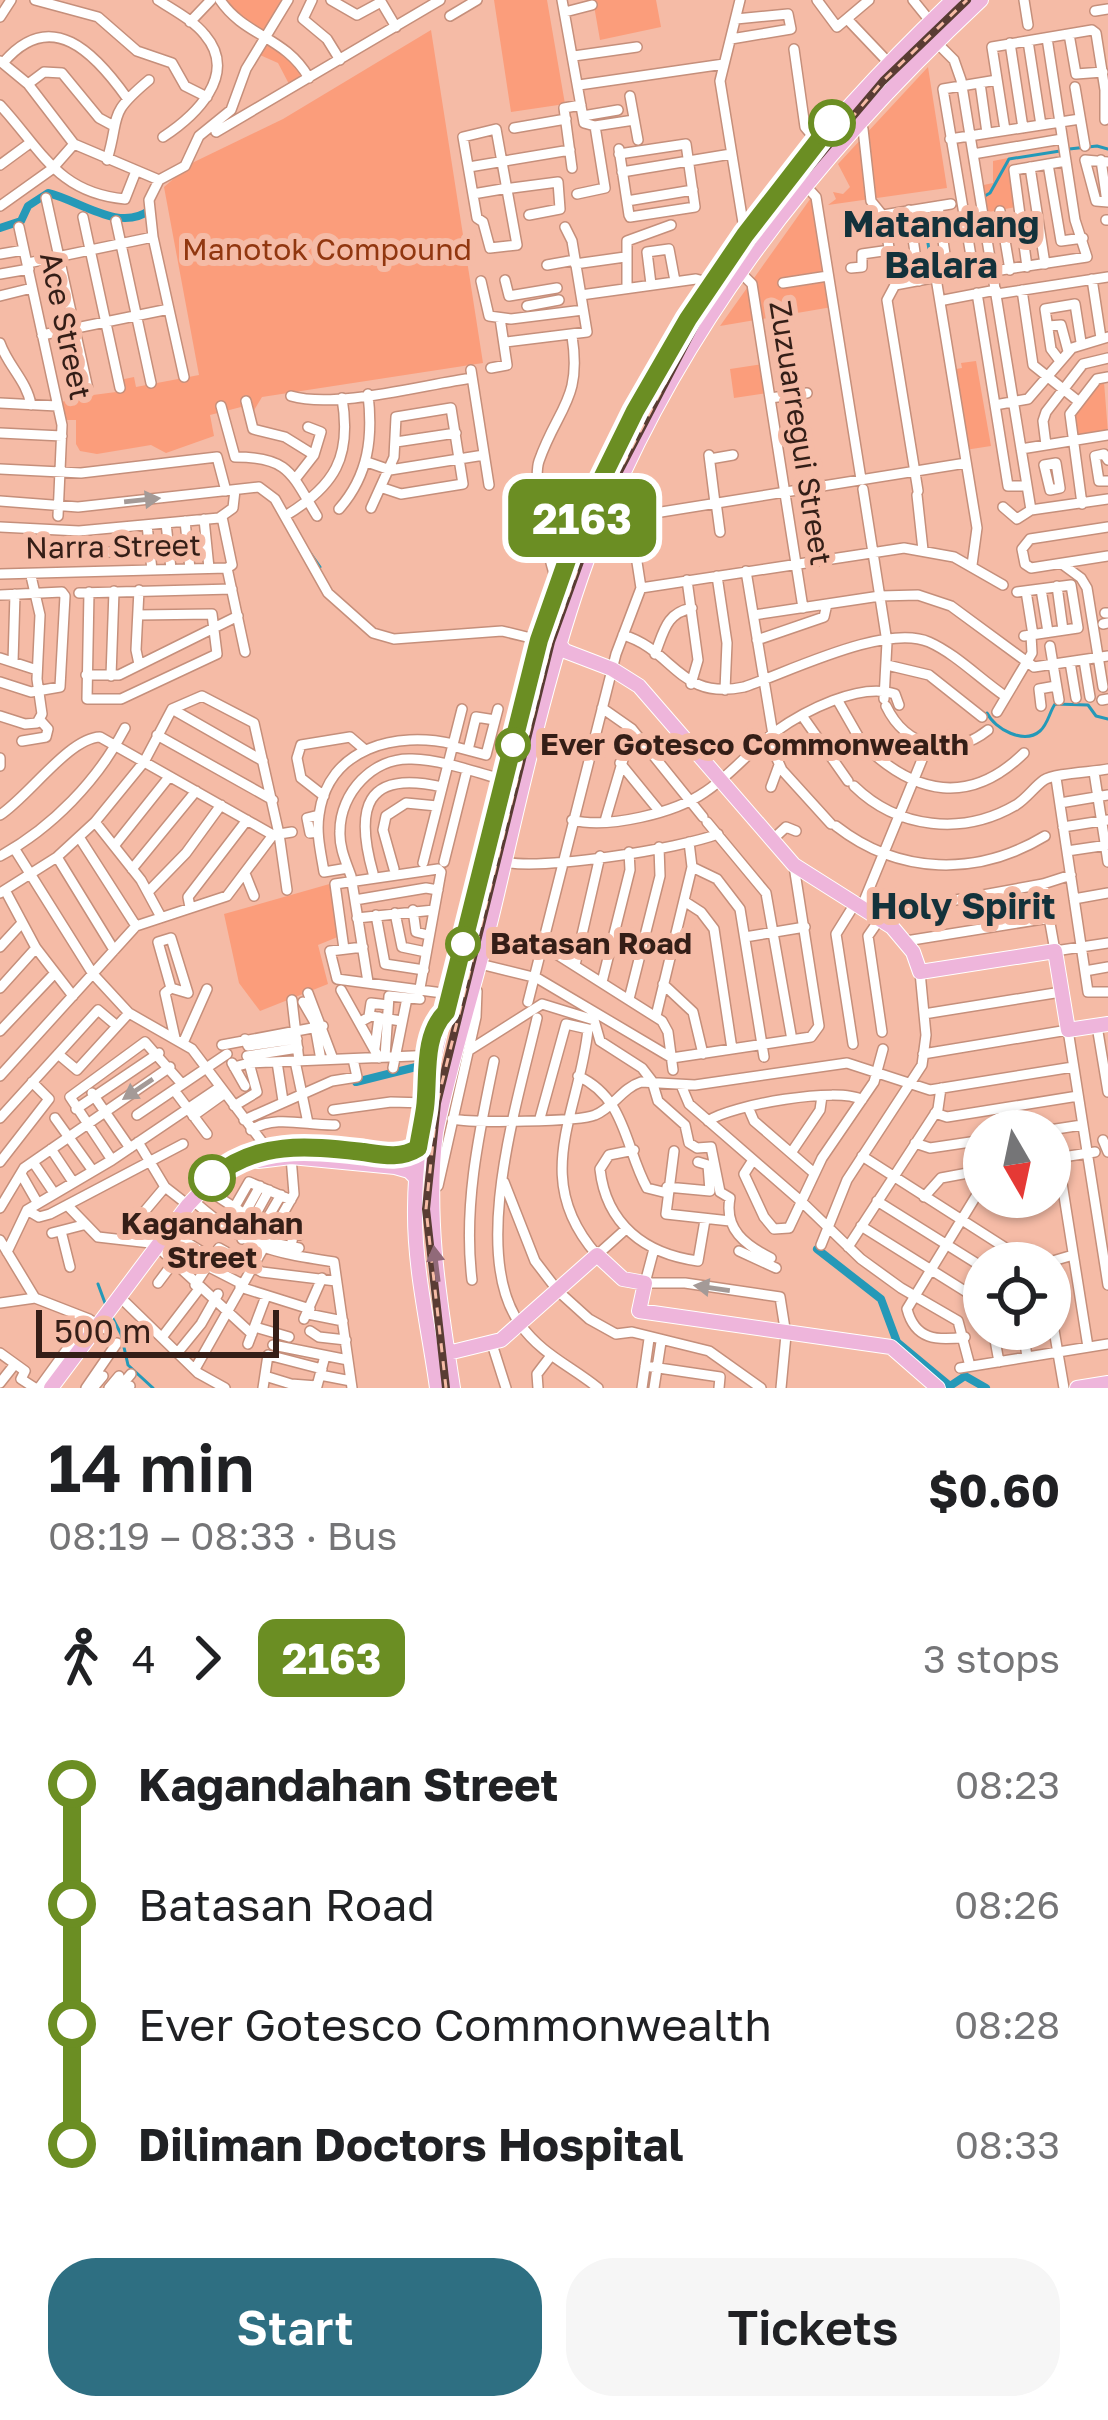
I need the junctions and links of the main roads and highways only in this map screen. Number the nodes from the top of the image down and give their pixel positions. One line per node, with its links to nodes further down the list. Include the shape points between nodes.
1 (952, 0): 3 (main road, via 816,140 745,235 646,391)
2 (981, 0): 4 (main road, via 857,122 739,271 669,383)
3 (599, 484): 4 (main road, via 582,544); 6 (main road, via 539,640)
4 (608, 509): 5 (main road)
5 (561, 650): 7 (main road); 10 (main road, via 612,669 649,695 797,867 880,918 906,941 920,972 1055,951 1068,1030)
6 (469, 924): 7 (main road, via 480,934); 8 (main road)
7 (489, 927): 9 (main road)
8 (461, 953): 9 (main road, via 474,949); 12 (main road, via 432,1056)
9 (479, 967): 12 (main road)
10 (1102, 1025)
11 (274, 1153): 12 (main road); 12 (main road, via 289,1145); 14 (main road, via 233,1171); 14 (main road, via 223,1169)
12 (416, 1158): 13 (main road); 13 (main road)
13 (423, 1204): 17 (main road, one-way to 13); 21 (main road, via 421,1280)
14 (193, 1205): 15 (main road); 15 (main road, via 181,1239)
15 (165, 1253): 16 (main road); 16 (main road)
16 (98, 1324): 20 (main road); 20 (main road)
17 (448, 1353): 19 (main road, via 492,1344 597,1255 623,1279 645,1282 639,1311 891,1348); 22 (main road)
18 (1108, 1383): 23 (main road)
19 (932, 1386)
20 (48, 1387)
21 (437, 1388)
22 (453, 1388)
23 (1077, 1388)

